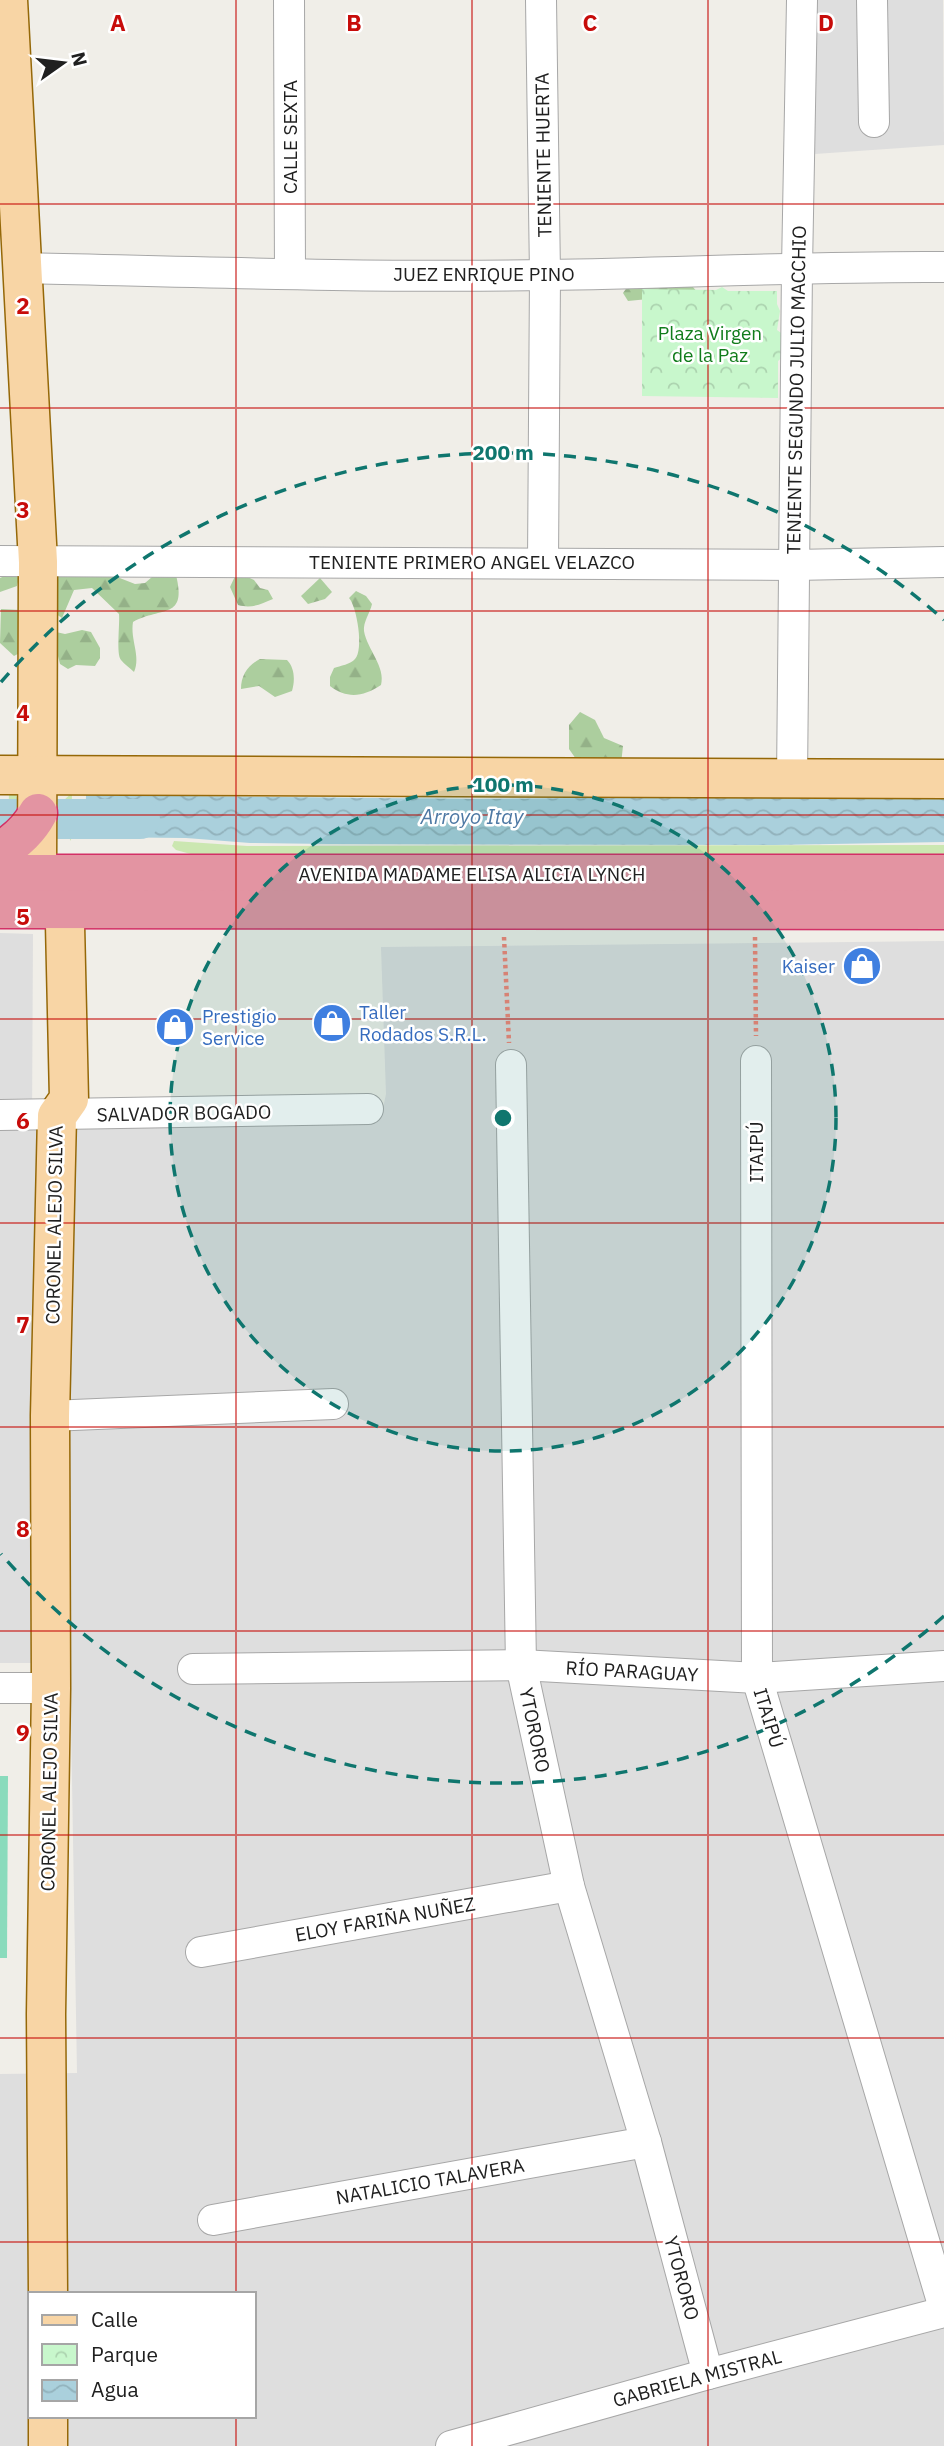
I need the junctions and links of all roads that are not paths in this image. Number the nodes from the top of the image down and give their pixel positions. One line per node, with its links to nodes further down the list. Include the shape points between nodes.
1 (8, 0): 6 (main road, CORONEL ALEJO SILVA)
2 (289, 0): 11 (street, CALLE SEXTA)
3 (541, 0): 12 (street, TENIENTE HUERTA)
4 (802, 0): 10 (street, TENIENTE SEGUNDO JULIO MACCHIO)
5 (872, 0): 7 (street)
6 (5, 53): 9 (main road, CORONEL ALEJO SILVA)
7 (874, 122)
8 (944, 267): 10 (street, JUEZ ENRIQUE PINO)
9 (23, 268): 11 (street, JUEZ ENRIQUE PINO); 14 (main road, CORONEL ALEJO SILVA)
10 (797, 268): 12 (street, JUEZ ENRIQUE PINO); 17 (street, TENIENTE SEGUNDO JULIO MACCHIO)
11 (290, 274): 12 (street, JUEZ ENRIQUE PINO)
12 (545, 275): 15 (street, TENIENTE HUERTA)
13 (0, 561): 14 (street, TENIENTE PRIMERO ANGEL VELAZCO)
14 (38, 562): 15 (street, TENIENTE PRIMERO ANGEL VELAZCO); 21 (main road, CORONEL ALEJO SILVA)
15 (543, 562): 17 (street, TENIENTE PRIMERO ANGEL VELAZCO)
16 (944, 562): 17 (street, TENIENTE PRIMERO ANGEL VELAZCO)
17 (794, 565): 20 (street, TENIENTE SEGUNDO JULIO MACCHIO)
18 (0, 775): 21 (main road)
19 (944, 779): 20 (main road)
20 (792, 780): 21 (main road)
21 (25, 833): 22 (highway, AVENIDA MADAME ELISA ALICIA LYNCH); 24 (highway, CORONEL ALEJO SILVA)
22 (944, 874)
23 (0, 909): 24 (highway, AVENIDA MADAME ELISA ALICIA LYNCH)
24 (58, 910): 25 (highway, AVENIDA MADAME ELISA ALICIA LYNCH); 30 (main road, CORONEL ALEJO SILVA, via 65,924 69,1099)
25 (944, 911)
26 (756, 1061): 36 (street, ITAIPÚ)
27 (511, 1065): 33 (street, YTORORO)
28 (368, 1110): 30 (street, SALVADOR BOGADO)
29 (0, 1115): 30 (street, SALVADOR BOGADO)
30 (57, 1116): 32 (main road, CORONEL ALEJO SILVA)
31 (333, 1404): 32 (street)
32 (50, 1416): 38 (main road, CORONEL ALEJO SILVA)
33 (520, 1665): 35 (street, RÍO PARAGUAY); 36 (street, RÍO PARAGUAY); 39 (street, YTORORO)
34 (944, 1666): 36 (street, RÍO PARAGUAY)
35 (193, 1669)
36 (757, 1678): 44 (street, ITAIPÚ)
37 (0, 1688): 38 (street)
38 (51, 1688): 43 (main road, CORONEL ALEJO SILVA)
39 (569, 1886): 40 (street, ELOY FARIÑA NUÑEZ); 41 (street, YTORORO)
40 (201, 1952)
41 (646, 2142): 42 (street, NATALICIO TALAVERA); 45 (street, YTORORO)
42 (213, 2220)
43 (48, 2292)
44 (944, 2310): 45 (street, GABRIELA MISTRAL)
45 (708, 2374): 48 (street, GABRIELA MISTRAL)
46 (48, 2418): 47 (main road)
47 (48, 2446)
48 (451, 2446)

